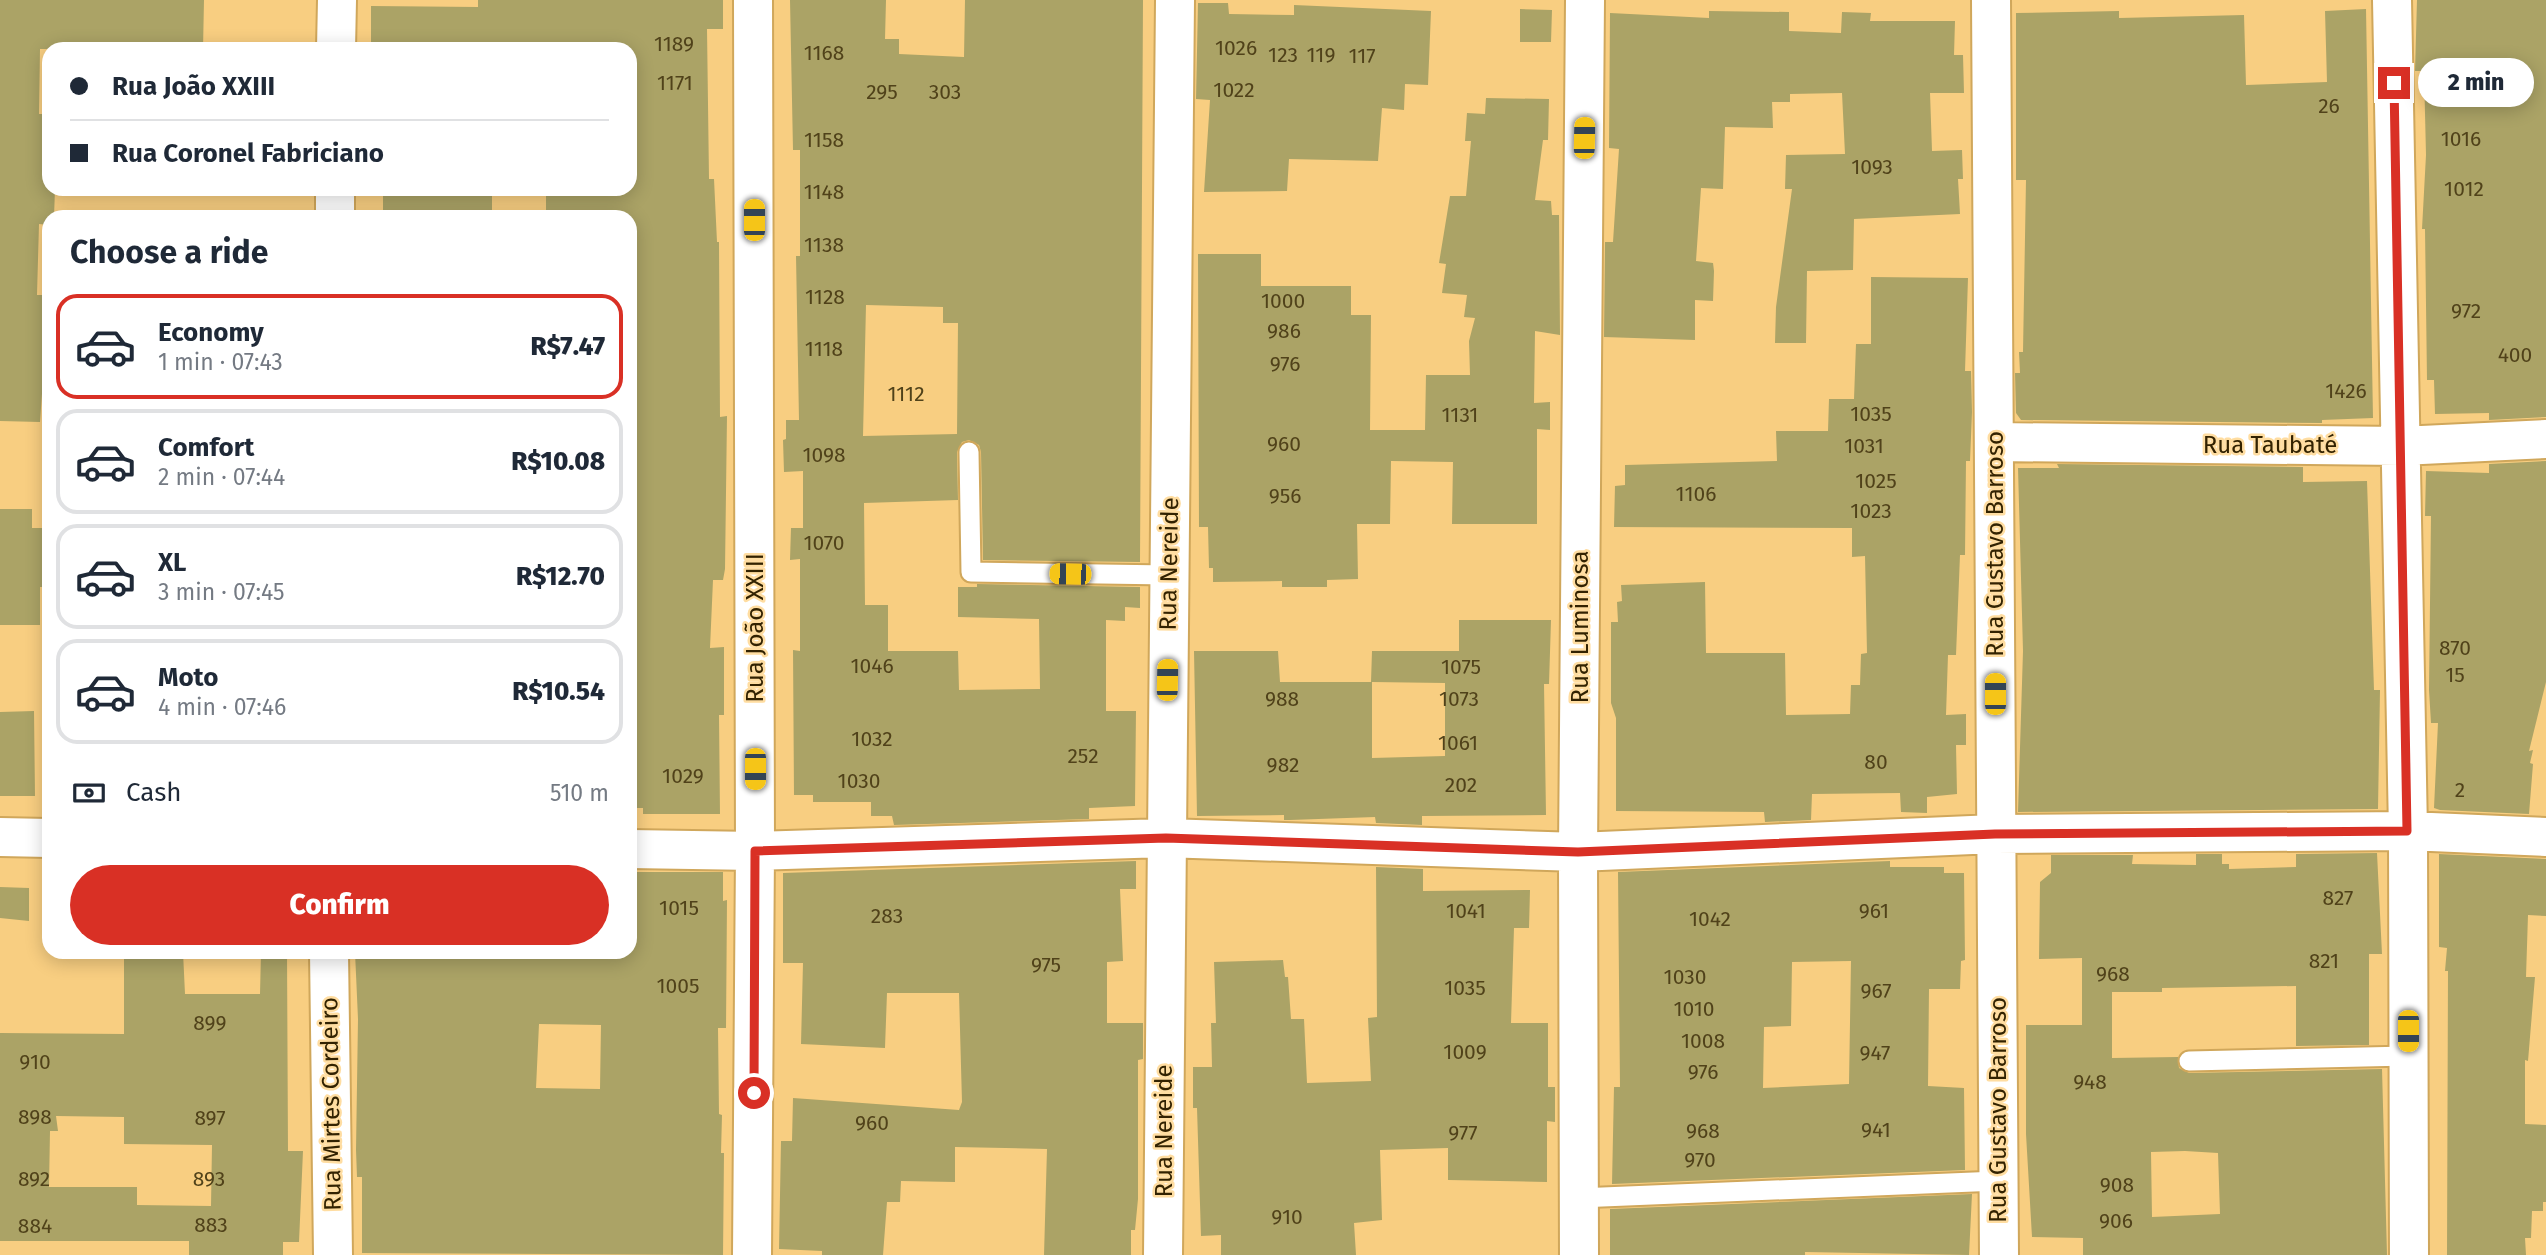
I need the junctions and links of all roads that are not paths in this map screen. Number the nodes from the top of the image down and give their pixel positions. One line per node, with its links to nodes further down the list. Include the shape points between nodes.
1 (337, 0): 7 (street)
2 (753, 0): 20 (street, Rua João XXIII)
3 (1175, 0): 12 (street, Rua Nereide)
4 (1585, 0): 21 (street, Rua Luminosa)
5 (1991, 0): 9 (street, Rua Gustavo Barroso)
6 (2392, 0): 10 (street)
7 (336, 42)
8 (2546, 439): 10 (street, Rua Taubaté)
9 (1995, 442): 10 (street, Rua Taubaté); 15 (street, Rua Gustavo Barroso)
10 (2401, 446): 14 (street)
11 (969, 452): 12 (lane, via 971,572)
12 (1168, 575): 18 (street, Rua Nereide)
13 (2545, 829): 14 (street)
14 (2407, 831): 15 (street); 23 (street)
15 (1995, 834): 21 (street); 25 (street, Rua Gustavo Barroso)
16 (0, 837): 17 (street)
17 (42, 838)
18 (1166, 838): 20 (street); 21 (street); 29 (street, Rua Nereide)
19 (637, 849): 20 (street)
20 (755, 851): 28 (street, Rua João XXIII)
21 (1578, 852): 26 (street, Rua Luminosa)
22 (329, 959): 27 (street, Rua Mirtes Cordeiro)
23 (2408, 1056): 24 (lane); 32 (street)
24 (2189, 1061)
25 (1998, 1181): 26 (lane); 31 (street, Rua Gustavo Barroso)
26 (1578, 1198): 30 (street, Rua Luminosa)
27 (332, 1255)
28 (752, 1255)
29 (1163, 1255)
30 (1579, 1255)
31 (1999, 1255)
32 (2409, 1255)

